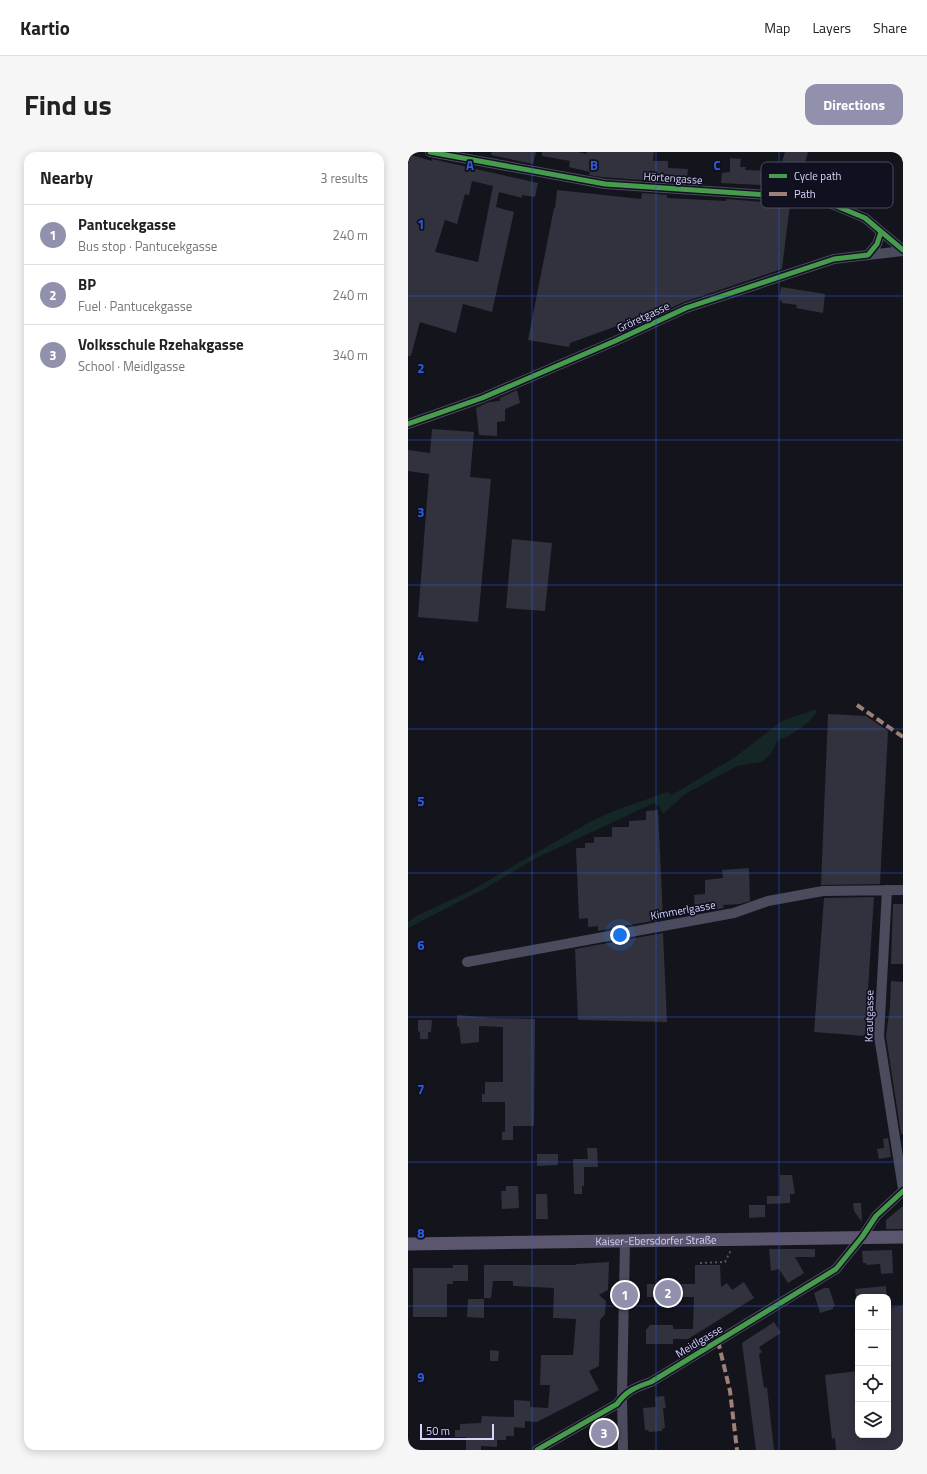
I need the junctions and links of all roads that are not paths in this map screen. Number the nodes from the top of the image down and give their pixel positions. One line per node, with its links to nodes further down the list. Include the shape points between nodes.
1 (430, 152): 2 (street, Hörtengasse, via 605,184)
2 (761, 194)
3 (841, 208): 4 (street, Hörtengasse, via 865,218)
4 (881, 232): 5 (street, Hörtengasse); 6 (street, via 877,244)
5 (903, 251): 6 (street, Gröretgasse)
6 (868, 255): 7 (street, Gröretgasse, via 834,259 686,308 489,395)
7 (408, 424)
8 (887, 890): 9 (street, Kimmerlgasse); 10 (street, Kimmerlgasse, via 823,891 768,901 734,913); 11 (street, Krautgasse, via 879,1036)
9 (903, 890)
10 (467, 962)
11 (903, 1190): 12 (street, Meidlgasse, via 876,1216)
12 (862, 1237): 13 (main road, Kaiser-Ebersdorfer Straße); 14 (main road, Kaiser-Ebersdorfer Straße); 16 (street, Meidlgasse, via 836,1269 664,1374 631,1389)
13 (903, 1237)
14 (625, 1242): 15 (main road, Kaiser-Ebersdorfer Straße); 16 (street)
15 (408, 1244)
16 (622, 1396): 17 (street, Meidlgasse, via 617,1404); 18 (street)
17 (537, 1450)
18 (623, 1450)

